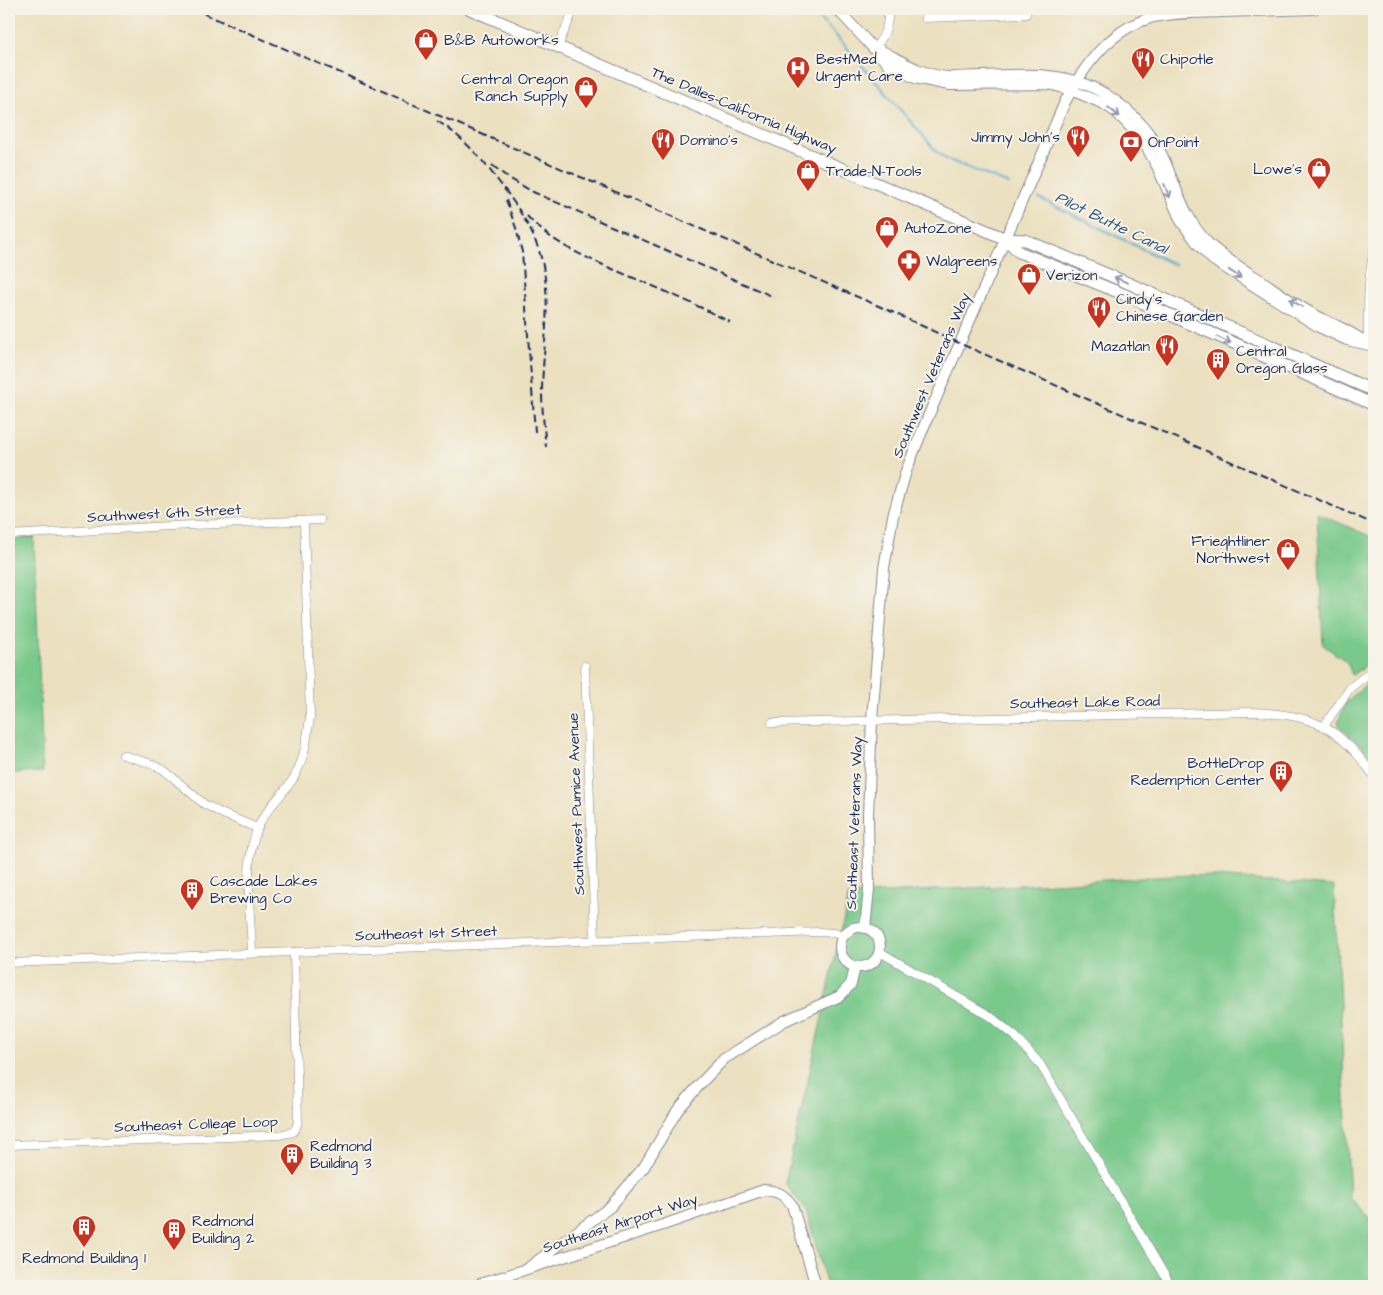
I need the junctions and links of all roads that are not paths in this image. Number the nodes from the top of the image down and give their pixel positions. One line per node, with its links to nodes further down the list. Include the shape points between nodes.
1 (470, 9): 9 (highway, The Dalles-California Highway)
2 (574, 9): 9 (street)
3 (837, 9): 10 (main road)
4 (888, 9): 10 (street, via 887,29)
5 (1300, 9): 6 (main road, Southwest Veterans Way); 11 (main road, Southwest Veterans Way, via 1190,13 1149,19 1111,40 1092,58)
6 (1314, 9)
7 (1026, 12): 8 (street)
8 (925, 18)
9 (558, 46): 12 (highway, The Dalles-California Highway)
10 (875, 48): 11 (main road, via 888,64 901,72 932,83)
11 (1073, 86): 12 (main road, Southwest Veterans Way); 14 (main road, via 1116,112 1142,139 1181,222 1214,260 1313,324 1347,340)
12 (1006, 239): 15 (highway, The Dalles-California Highway, one-way to 12, via 1025,240); 16 (highway, The Dalles-California Highway, one-way to 16, via 1019,252 1123,294); 24 (main road, Southwest Veterans Way, via 927,419 906,471 893,516 884,568)
13 (1374, 249): 14 (street, via 1367,295)
14 (1371, 346)
15 (1296, 357): 16 (highway, via 1280,358); 17 (highway, The Dalles-California Highway)
16 (1276, 363): 18 (highway, The Dalles-California Highway)
17 (1374, 391)
18 (1374, 405)
19 (320, 520): 20 (street, Southwest 6th Street)
20 (304, 521): 21 (street, Southwest 6th Street); 29 (street, via 310,717 307,742 292,781)
21 (9, 534)
22 (585, 666): 32 (street, Southwest Pumice Avenue)
23 (1374, 669): 26 (street, via 1350,688)
24 (872, 720): 25 (street, Southeast Lake Road); 26 (street, Southeast Lake Road, via 1252,712 1301,717); 30 (main road, Southeast Veterans Way, via 869,889)
25 (772, 723)
26 (1324, 726): 28 (street, Southeast Lake Road, via 1358,754)
27 (123, 755): 29 (street, via 164,770 204,804)
28 (1374, 776)
29 (258, 828): 35 (street, via 250,856)
30 (865, 928): 31 (main road, via 853,928); 34 (main road, via 876,934)
31 (843, 936): 32 (street, Southeast 1st Street, via 818,932); 37 (main road, via 842,954 849,964)
32 (595, 940): 33 (street, Southeast 1st Street)
33 (294, 952): 35 (street, Southeast 1st Street); 38 (street, Southeast College Loop, via 298,1121 293,1132 278,1136)
34 (880, 952): 37 (main road, via 873,963); 42 (street, via 990,1016 1015,1036 1040,1064)
35 (252, 953): 36 (street, Southeast 1st Street)
36 (9, 963)
37 (855, 966): 39 (main road, via 851,984 840,996 784,1021 724,1059 677,1111 644,1167 610,1207)
38 (9, 1145)
39 (528, 1268): 40 (main road, Southeast Airport Way); 41 (main road, Southeast Airport Way, via 764,1190 784,1195 792,1205)
40 (474, 1286)
41 (816, 1286)
42 (1171, 1286)

